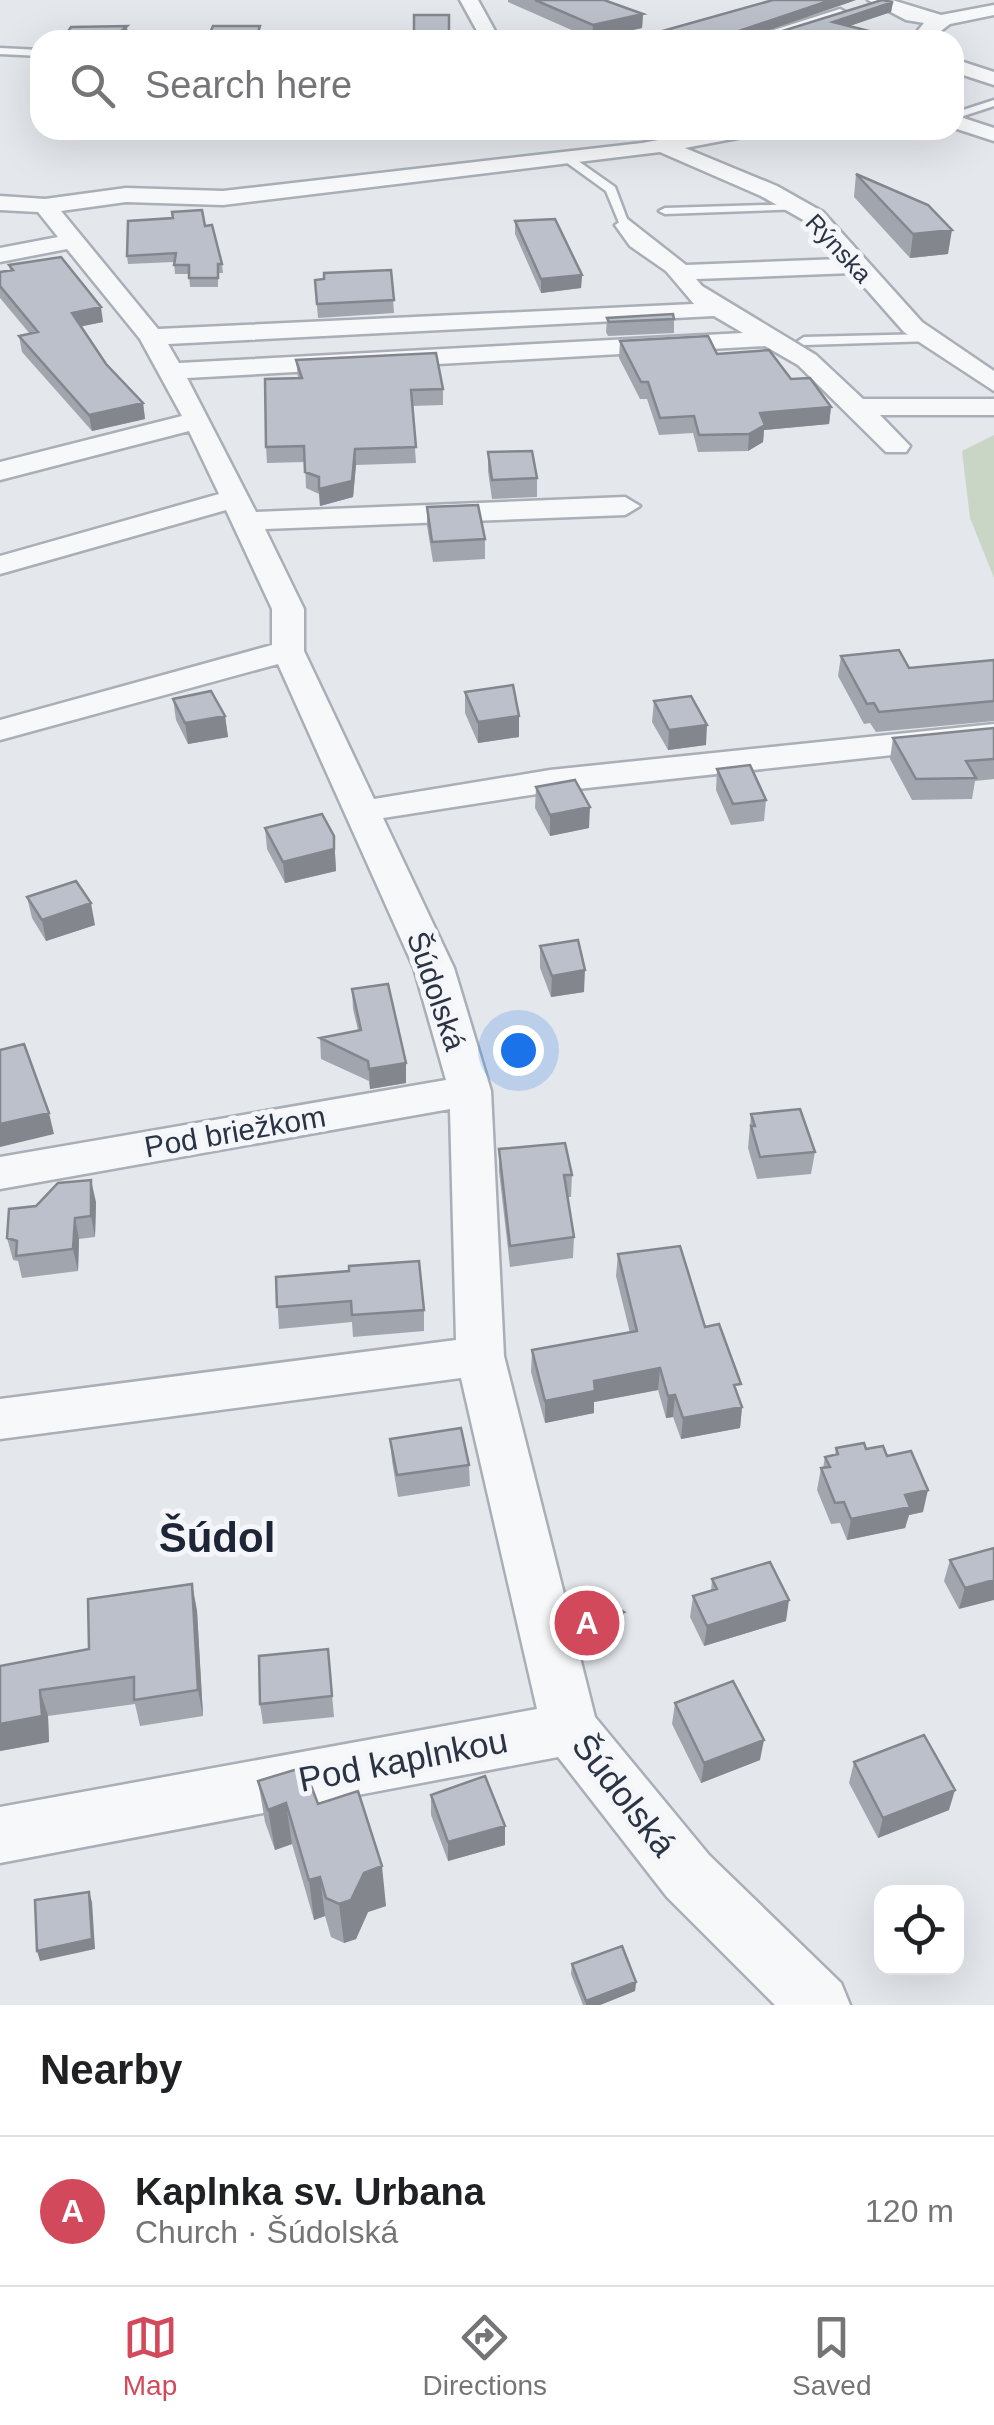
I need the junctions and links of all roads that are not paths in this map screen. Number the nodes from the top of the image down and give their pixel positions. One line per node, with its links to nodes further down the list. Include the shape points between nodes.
1 (470, 0): 5 (street)
2 (880, 1): 4 (street); 6 (street)
3 (994, 10): 4 (street)
4 (942, 21): 7 (street)
5 (486, 30)
6 (785, 30)
7 (931, 30)
8 (0, 51): 9 (lane)
9 (30, 52)
10 (964, 69): 11 (street)
11 (994, 78)
12 (994, 103): 13 (lane)
13 (964, 115)
14 (964, 123): 15 (street)
15 (994, 135)
16 (695, 140): 17 (street)
17 (663, 146): 18 (street); 21 (street, Rýnska)
18 (567, 158): 20 (street, via 537,153 224,198 126,195); 23 (lane, via 611,189)
19 (0, 203): 20 (street)
20 (45, 206): 24 (street, Šúdolská)
21 (800, 207): 22 (lane); 26 (street, Rýnska, via 828,228)
22 (665, 211)
23 (626, 225): 27 (street, via 633,239)
24 (71, 242): 25 (street); 32 (street, Šúdolská)
25 (0, 255)
26 (857, 266): 27 (street); 29 (street, Rýnska)
27 (680, 272): 34 (street, via 700,297 778,340)
28 (705, 312): 32 (street)
29 (928, 338): 31 (lane); 33 (street, Rýnska)
30 (758, 340): 32 (street)
31 (804, 341)
32 (161, 354): 36 (street, Šúdolská)
33 (994, 383)
34 (859, 407): 35 (street); 37 (street)
35 (994, 407)
36 (198, 420): 38 (street); 40 (street, Šúdolská)
37 (896, 446)
38 (0, 471)
39 (625, 506): 40 (street)
40 (241, 510): 41 (street); 42 (street, Šúdolská, via 288,609)
41 (0, 565)
42 (288, 650): 43 (street); 45 (street, Šúdolská)
43 (0, 730)
44 (994, 734): 45 (street, via 550,780)
45 (363, 811): 46 (street, Šúdolská, via 434,968)
46 (470, 1092): 47 (street, Pod briežkom); 48 (street, Šúdolská)
47 (0, 1173)
48 (480, 1356): 49 (street); 50 (street, Šúdolská)
49 (0, 1418)
50 (570, 1729): 51 (street, Pod kaplnkou); 52 (street, Šúdolská, via 688,1876)
51 (0, 1835)
52 (819, 2005)

